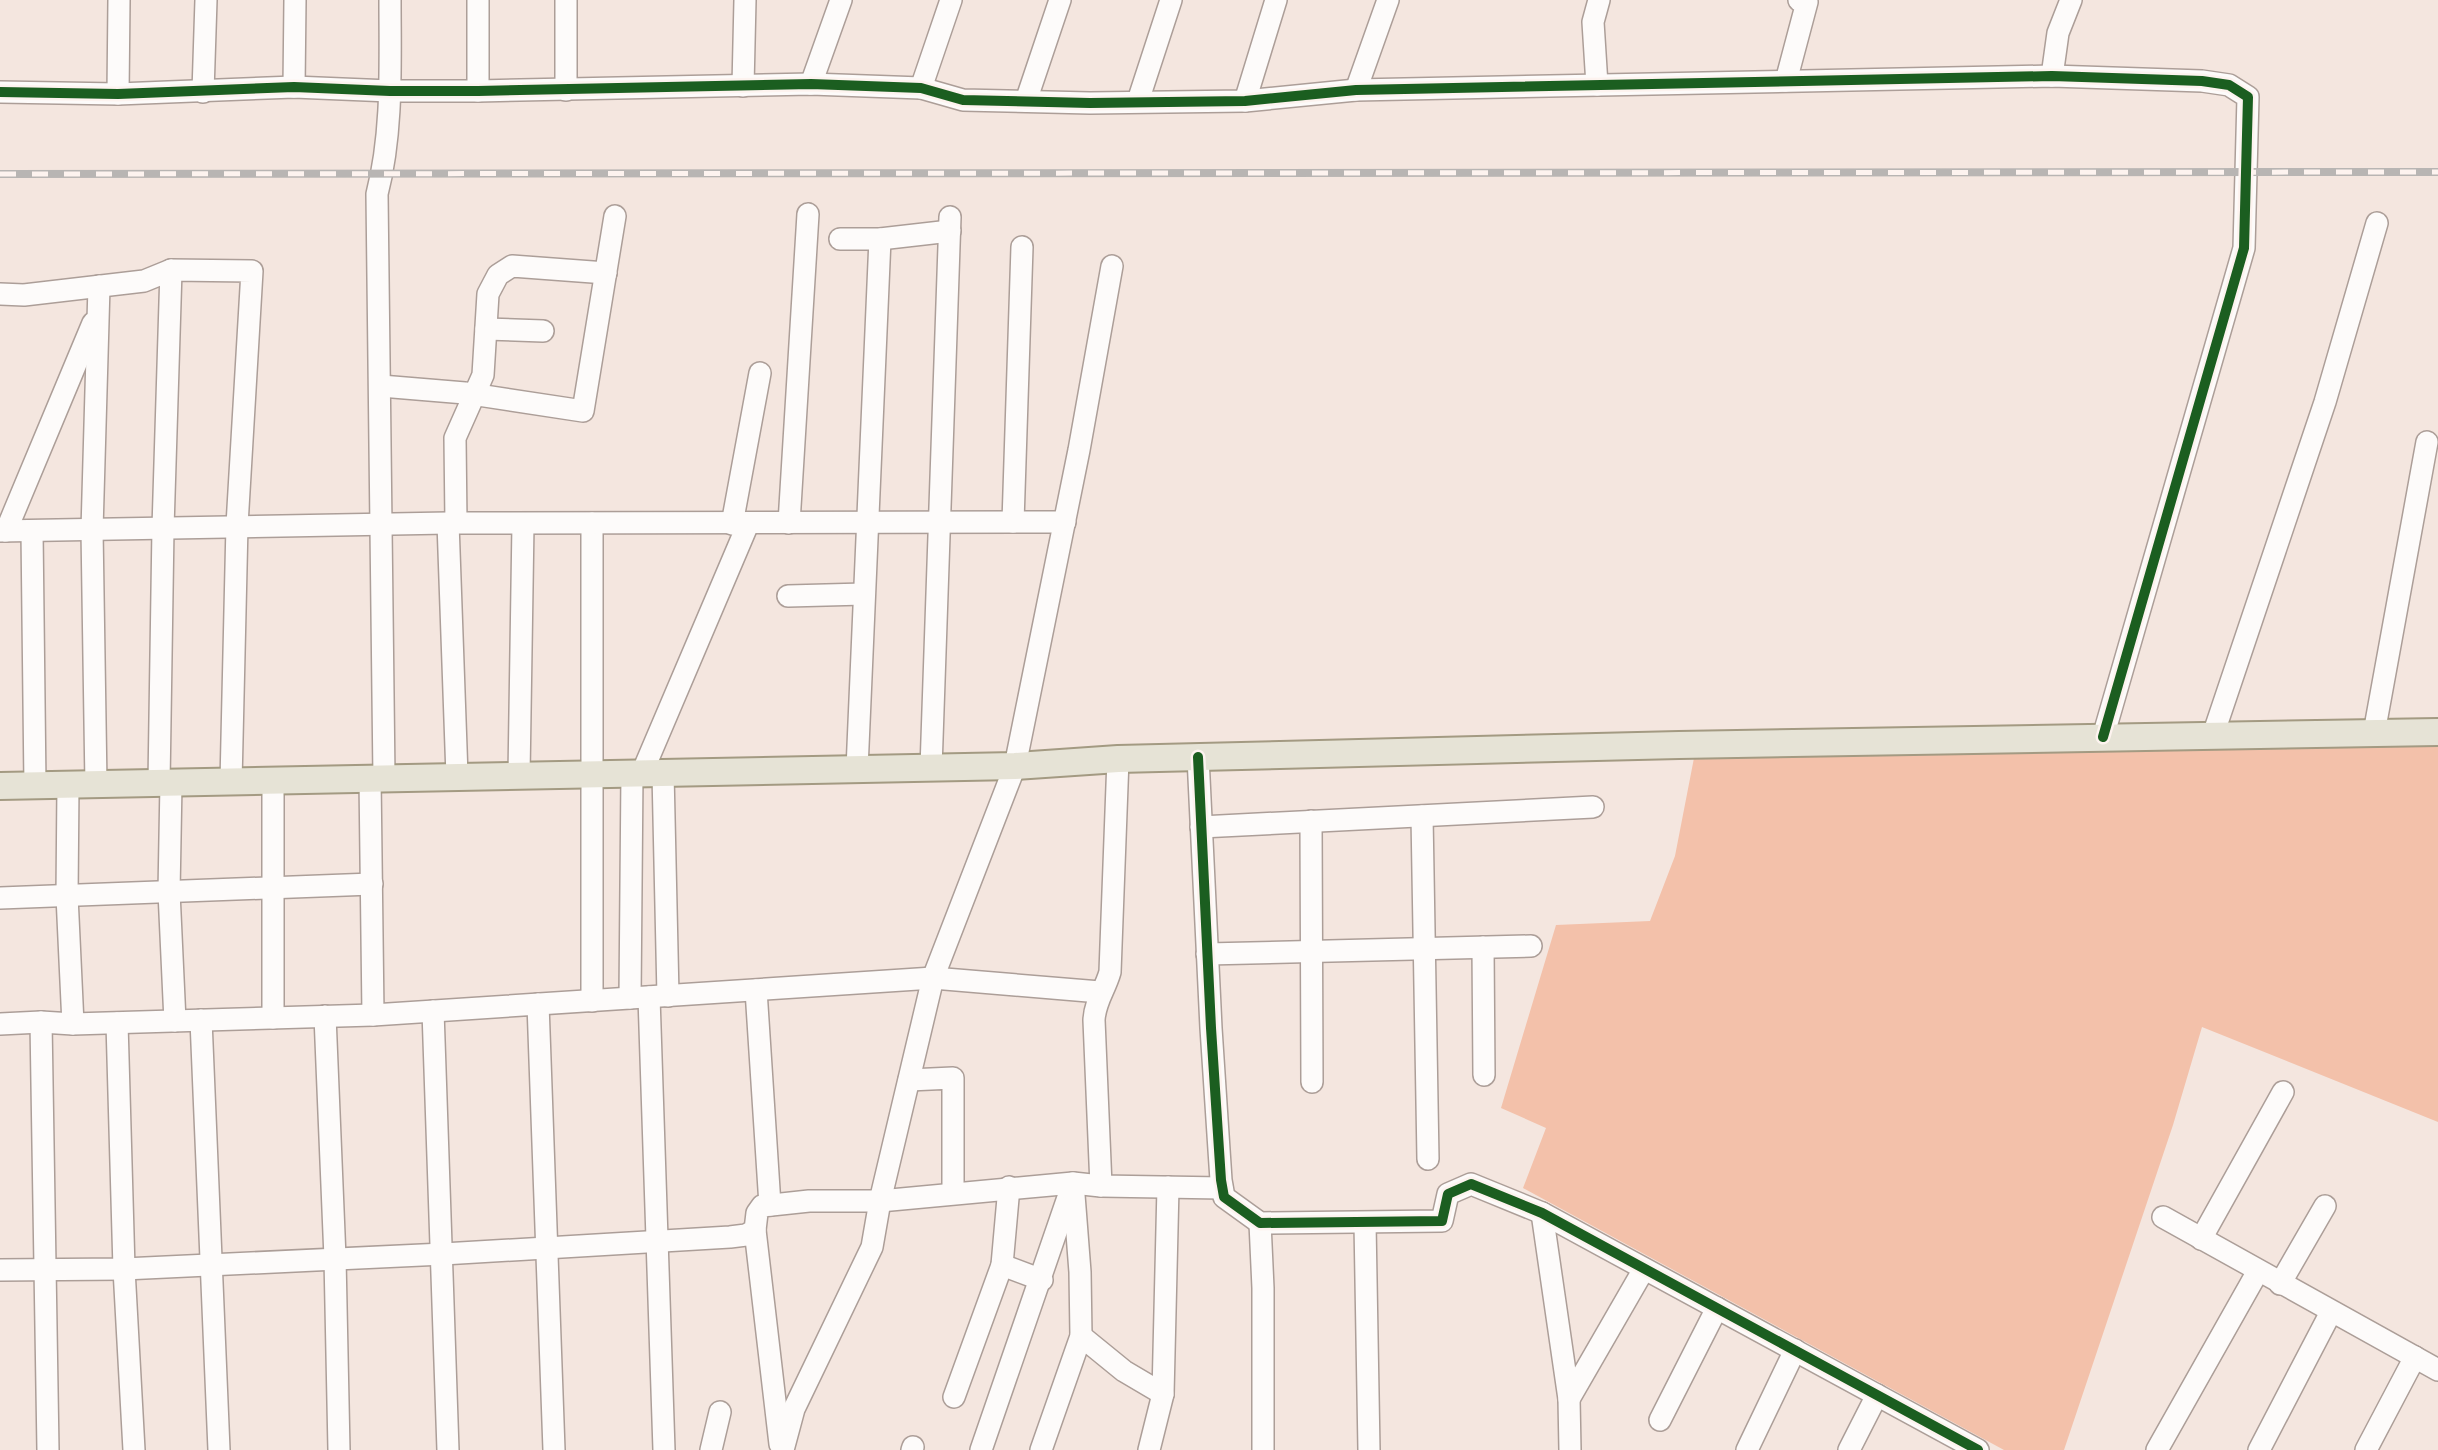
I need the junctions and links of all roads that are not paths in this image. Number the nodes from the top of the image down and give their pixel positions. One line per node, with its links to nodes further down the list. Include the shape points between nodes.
1 (119, 0): 30 (street)
2 (206, 0): 29 (street)
3 (295, 0): 22 (street)
4 (390, 0): 26 (street)
5 (478, 0): 27 (street)
6 (566, 0): 24 (street)
7 (745, 0): 21 (street)
8 (841, 0): 19 (street)
9 (951, 0): 23 (street)
10 (1060, 0): 31 (street)
11 (1171, 0): 32 (street)
12 (1276, 0): 33 (street)
13 (1388, 0): 25 (street)
14 (1598, 0): 20 (street, via 1593,22)
15 (1799, 0): 18 (street, via 1807,2)
16 (2071, 0): 17 (street, via 2058,33)
17 (2052, 76): 18 (street); 72 (street, via 2202,81 2229,85 2248,97 2244,248)
18 (1786, 81): 20 (street)
19 (811, 85): 21 (street); 23 (street)
20 (1597, 85): 25 (street)
21 (743, 86): 24 (street)
22 (293, 87): 26 (street); 29 (street)
23 (921, 88): 31 (street, via 963,100)
24 (566, 90): 27 (street)
25 (1356, 90): 33 (street)
26 (390, 91): 27 (street); 49 (street, via 377,194)
27 (478, 91)
28 (0, 92): 30 (street)
29 (203, 92): 30 (street)
30 (118, 94)
31 (1026, 101): 32 (street)
32 (1138, 101): 33 (street)
33 (1245, 101)
34 (808, 214): 57 (street)
35 (615, 216): 42 (street)
36 (2377, 223): 71 (street, via 2325,402)
37 (840, 239): 38 (street)
38 (880, 239): 52 (street, via 950,224); 58 (street)
39 (1022, 247): 53 (street)
40 (1112, 266): 54 (street)
41 (171, 270): 43 (street, via 144,281); 62 (street, via 252,271); 63 (street)
42 (606, 273): 46 (street, via 512,266 498,275 488,294); 50 (street, via 583,411)
43 (99, 286): 44 (street); 45 (street)
44 (0, 294)
45 (98, 311): 64 (street); 65 (street)
46 (486, 329): 47 (street); 50 (street, via 483,375)
47 (543, 331)
48 (760, 373): 61 (street)
49 (381, 386): 50 (street); 59 (street)
50 (473, 394): 55 (street, via 456,438)
51 (2427, 442): 70 (street)
52 (940, 522): 53 (street); 58 (street); 76 (street)
53 (1013, 522): 54 (street)
54 (1065, 522): 75 (street)
55 (452, 523): 59 (street); 60 (street); 81 (street)
56 (592, 523): 60 (street); 61 (street); 79 (street)
57 (789, 523): 58 (street); 61 (street)
58 (866, 523): 67 (street)
59 (381, 524): 62 (street); 82 (street)
60 (523, 524): 80 (street)
61 (740, 524): 78 (street)
62 (237, 526): 63 (street); 84 (street)
63 (163, 528): 64 (street); 85 (street)
64 (92, 530): 66 (street); 87 (street)
65 (3, 531): 66 (street)
66 (32, 531): 89 (street)
67 (863, 594): 68 (street); 77 (street)
68 (788, 596)
69 (2438, 732): 70 (main road)
70 (2374, 733): 71 (main road)
71 (2213, 735): 72 (main road)
72 (2103, 737): 73 (main road)
73 (1198, 757): 74 (main road); 93 (street)
74 (1118, 759): 75 (main road); 106 (street, via 1110,972)
75 (1015, 766): 76 (main road); 104 (street)
76 (931, 768): 77 (main road)
77 (857, 769): 78 (main road)
78 (646, 773): 79 (main road); 107 (street); 107 (street)
79 (593, 774): 80 (main road); 108 (street)
80 (519, 775): 81 (main road)
81 (457, 776): 82 (main road)
82 (377, 778): 83 (main road); 94 (street)
83 (273, 781): 84 (main road); 95 (street)
84 (230, 782): 85 (main road)
85 (165, 783): 87 (main road); 96 (street)
86 (68, 785): 87 (main road); 89 (main road); 97 (street)
87 (96, 785)
88 (0, 786): 89 (main road)
89 (34, 786)
90 (1593, 807): 91 (street)
91 (1422, 816): 92 (street); 101 (street)
92 (1311, 821): 93 (street); 102 (street)
93 (1201, 827): 103 (street)
94 (372, 884): 95 (street); 111 (street)
95 (275, 888): 96 (street); 113 (street)
96 (169, 892): 97 (street); 115 (street)
97 (67, 896): 98 (street); 119 (street)
98 (0, 898)
99 (1531, 946): 100 (street)
100 (1483, 947): 101 (street); 120 (street)
101 (1424, 949): 102 (street); 124 (street)
102 (1312, 951): 103 (street); 122 (street)
103 (1207, 954): 129 (street)
104 (933, 978): 105 (street); 106 (street); 121 (street)
105 (756, 990): 107 (street); 132 (street)
106 (1100, 992): 126 (street, via 1094,1020)
107 (649, 997): 108 (street); 140 (street)
108 (592, 1001): 109 (street)
109 (538, 1004): 110 (street); 141 (street)
110 (433, 1011): 111 (street); 142 (street)
111 (373, 1015): 112 (street)
112 (325, 1016): 113 (street); 143 (street)
113 (273, 1018): 114 (street)
114 (201, 1020): 115 (street); 144 (street)
115 (174, 1021): 117 (street)
116 (41, 1022): 118 (street); 119 (street); 146 (street)
117 (117, 1023): 119 (street); 147 (street)
118 (0, 1024)
119 (73, 1024)
120 (1484, 1075)
121 (909, 1080): 130 (street, via 953,1078); 131 (street)
122 (1312, 1082)
123 (2283, 1092): 139 (street)
124 (1428, 1159)
125 (1073, 1182): 126 (street); 127 (street); 151 (street); 155 (street)
126 (1101, 1186): 128 (street)
127 (1009, 1187): 130 (street); 145 (street)
128 (1168, 1187): 129 (street); 159 (street)
129 (1222, 1188): 136 (street, via 1224,1197)
130 (953, 1192): 131 (street)
131 (880, 1201): 132 (street); 174 (street, via 872,1247 794,1409)
132 (770, 1205): 138 (street, via 757,1213)
133 (2325, 1206): 152 (street)
134 (1542, 1213): 137 (street, via 1471,1184 1448,1194 1442,1221); 148 (street); 162 (street)
135 (2163, 1217): 139 (street)
136 (1260, 1223): 137 (street); 178 (street)
137 (1364, 1223): 179 (street)
138 (755, 1230): 140 (street, via 730,1237); 174 (street)
139 (2201, 1239): 150 (street)
140 (656, 1241): 141 (street); 172 (street)
141 (547, 1248): 142 (street); 171 (street)
142 (441, 1254): 143 (street); 170 (street)
143 (335, 1258): 144 (street); 169 (street)
144 (211, 1264): 147 (street); 168 (street)
145 (1002, 1265): 151 (street); 161 (street)
146 (44, 1268): 147 (street); 149 (street); 166 (street)
147 (124, 1269): 167 (street)
148 (1644, 1269): 153 (street); 162 (street)
149 (0, 1270)
150 (2258, 1271): 152 (street); 183 (street)
151 (1042, 1280): 175 (street)
152 (2280, 1284): 154 (street)
153 (1717, 1308): 156 (street); 164 (street)
154 (2331, 1312): 157 (street); 184 (street)
155 (1081, 1336): 159 (street, via 1124,1371); 176 (street)
156 (1794, 1350): 160 (street); 181 (street)
157 (2415, 1357): 158 (street); 185 (street)
158 (2437, 1367)
159 (1163, 1394): 177 (street)
160 (1877, 1395): 165 (street); 182 (street)
161 (954, 1397)
162 (1569, 1399): 180 (street)
163 (720, 1412): 173 (street)
164 (1660, 1420)
165 (1968, 1448)
166 (48, 1450)
167 (134, 1450)
168 (219, 1450)
169 (339, 1450)
170 (448, 1450)
171 (554, 1450)
172 (664, 1450)
173 (710, 1450)
174 (782, 1450)
175 (981, 1450)
176 (1041, 1450)
177 (1149, 1450)
178 (1264, 1450)
179 (1369, 1450)
180 (1570, 1450)
181 (1747, 1450)
182 (1849, 1450)
183 (2157, 1450)
184 (2259, 1450)
185 (2366, 1450)

